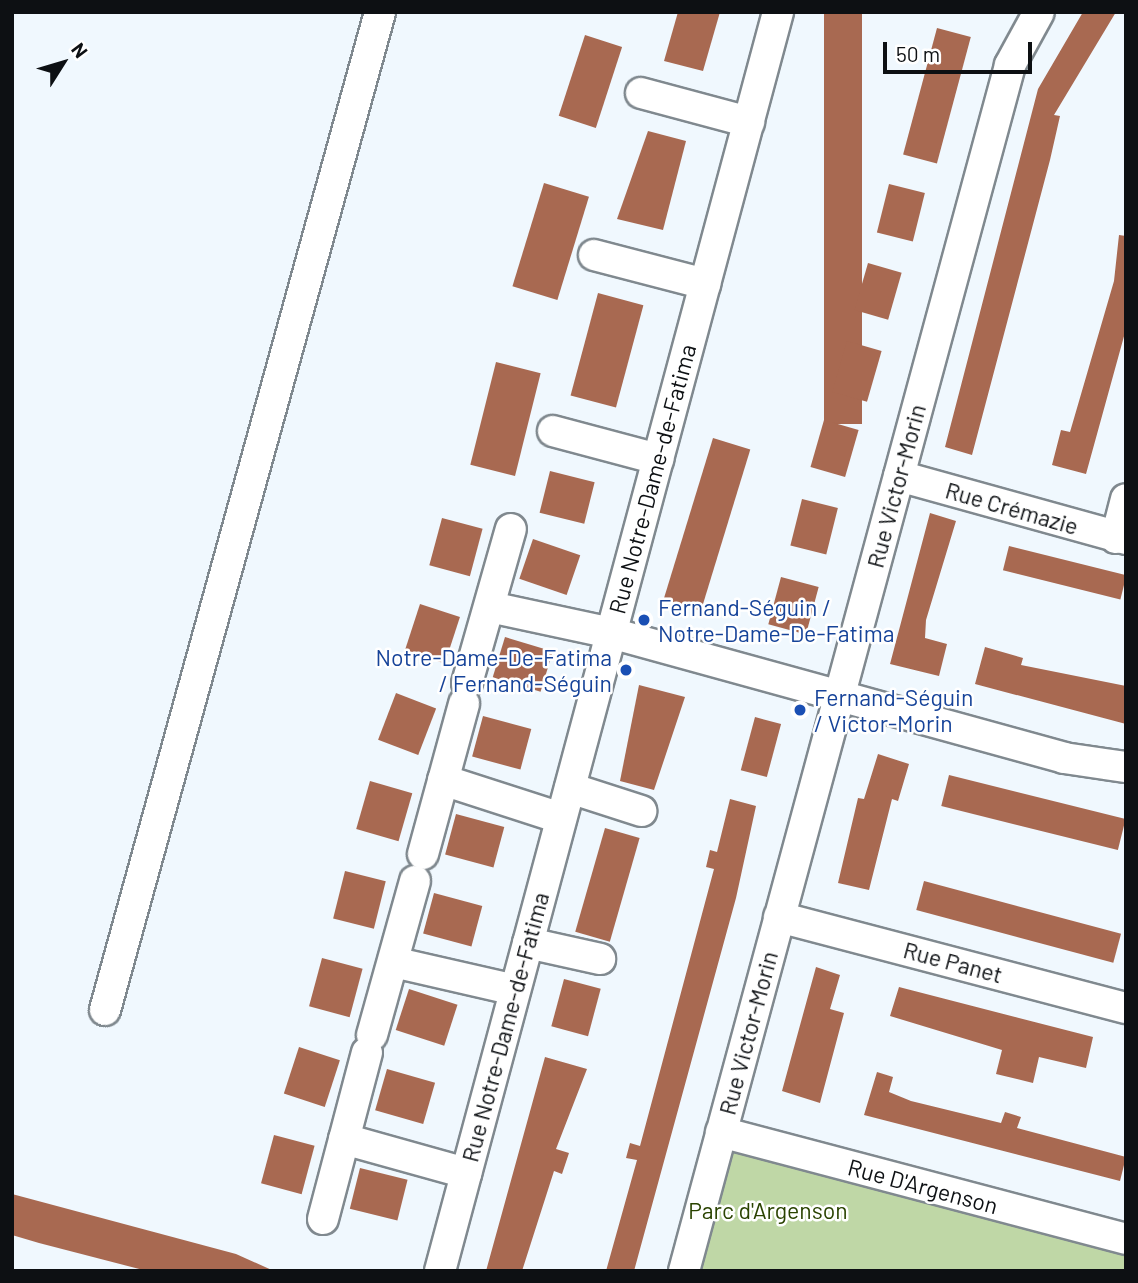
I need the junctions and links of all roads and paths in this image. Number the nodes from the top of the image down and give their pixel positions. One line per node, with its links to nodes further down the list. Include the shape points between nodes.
1 (380, 12): 30 (street)
2 (778, 12): 7 (street, Rue Notre-Dame-de-Fatima)
3 (1024, 12): 5 (street, Rue Victor-Morin)
4 (1039, 12): 5 (street, Rue Victor-Morin)
5 (1010, 65): 12 (street, Rue Victor-Morin)
6 (640, 93): 7 (street)
7 (749, 122): 9 (street, Rue Notre-Dame-de-Fatima)
8 (594, 255): 9 (street)
9 (705, 284): 11 (street, Rue Notre-Dame-de-Fatima)
10 (554, 431): 11 (street)
11 (658, 459): 17 (street, Rue Notre-Dame-de-Fatima)
12 (899, 476): 15 (street, Rue Crémazie); 18 (street, Rue Victor-Morin)
13 (1126, 499): 15 (street)
14 (511, 529): 16 (street)
15 (1121, 538)
16 (490, 607): 17 (street); 20 (street)
17 (611, 633): 18 (street); 21 (street, Rue Notre-Dame-de-Fatima)
18 (839, 697): 19 (street, via 1064,758); 24 (street, Rue Victor-Morin)
19 (1126, 766)
20 (443, 779): 23 (street); 27 (street)
21 (569, 788): 22 (street); 23 (street, Rue Notre-Dame-de-Fatima)
22 (641, 811)
23 (561, 818): 25 (street, Rue Notre-Dame-de-Fatima)
24 (779, 917): 29 (street, Rue Panet); 31 (street, Rue Victor-Morin)
25 (528, 943): 26 (street); 28 (street, Rue Notre-Dame-de-Fatima)
26 (600, 959)
27 (393, 962): 28 (street); 32 (street)
28 (515, 990): 33 (street, Rue Notre-Dame-de-Fatima)
29 (1126, 1008)
30 (105, 1010)
31 (721, 1132): 35 (street, Rue D'Argenson); 37 (street, Rue Victor-Morin)
32 (344, 1139): 33 (street); 34 (street)
33 (466, 1173): 36 (street, Rue Notre-Dame-de-Fatima)
34 (323, 1219)
35 (1126, 1239)
36 (440, 1271)
37 (684, 1271)

